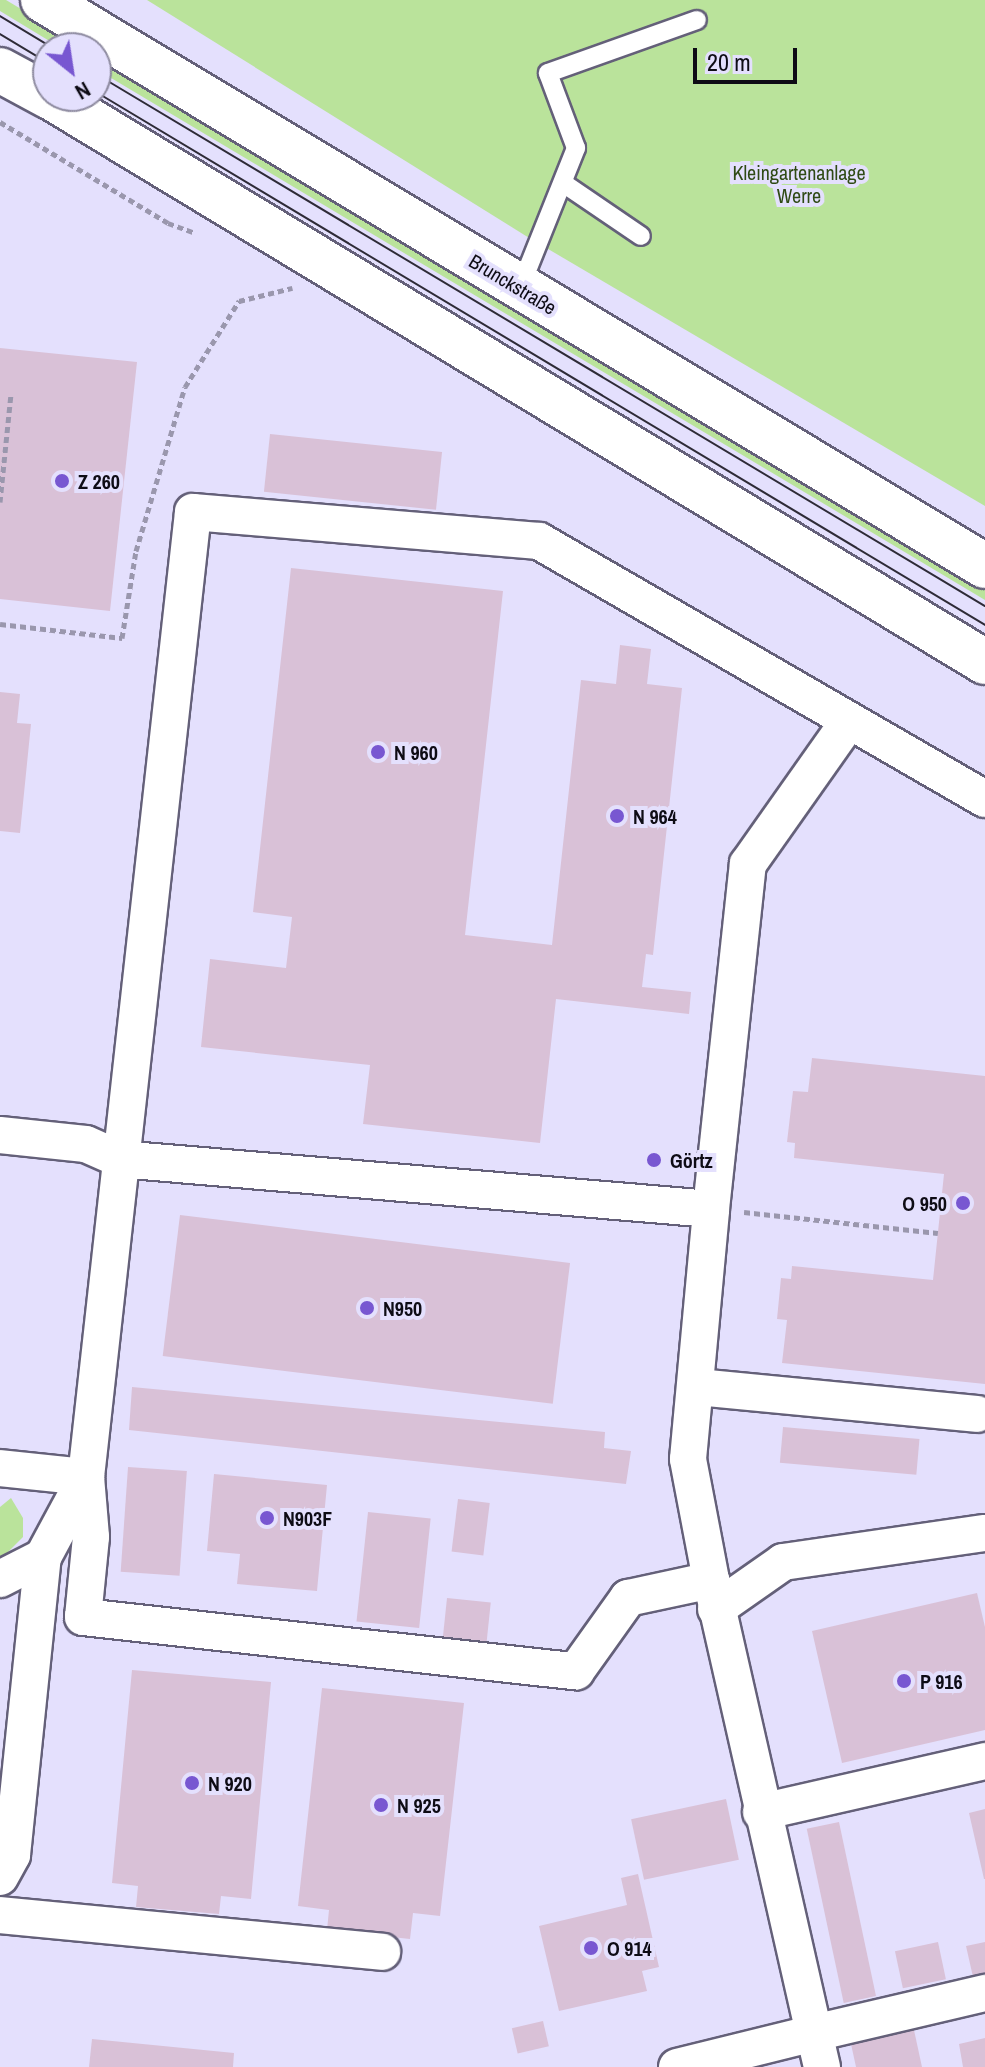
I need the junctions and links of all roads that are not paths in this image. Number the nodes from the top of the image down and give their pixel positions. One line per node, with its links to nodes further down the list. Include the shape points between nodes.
1 (43, 0): 8 (main road, Brunckstraße)
2 (697, 20): 6 (lane, via 548,73 576,148)
3 (0, 70): 4 (main road)
4 (32, 87)
5 (74, 112): 10 (main road)
6 (563, 183): 7 (lane); 8 (lane)
7 (641, 236)
8 (520, 288): 9 (main road, Brunckstraße)
9 (985, 566)
10 (985, 662)
11 (849, 721): 12 (street); 14 (street, via 539,541 193,512); 15 (street, via 748,864)
12 (985, 799)
13 (0, 1135): 14 (street, via 86,1144)
14 (119, 1159): 15 (street); 19 (street)
15 (711, 1209): 16 (street)
16 (697, 1387): 17 (street); 23 (street, via 688,1459)
17 (977, 1414)
18 (0, 1468): 19 (street)
19 (86, 1477): 21 (street); 23 (street, via 91,1537 83,1617 576,1671 628,1598)
20 (985, 1533): 23 (street, via 783,1562)
21 (43, 1557): 22 (street); 26 (street, via 12,1855)
22 (0, 1579)
23 (714, 1594): 25 (street)
24 (985, 1761): 25 (street)
25 (761, 1812): 30 (street)
26 (0, 1877)
27 (0, 1915): 28 (street)
28 (382, 1952)
29 (985, 1993): 30 (street)
30 (818, 2050): 31 (street)
31 (729, 2061): 32 (street)
32 (677, 2067)

